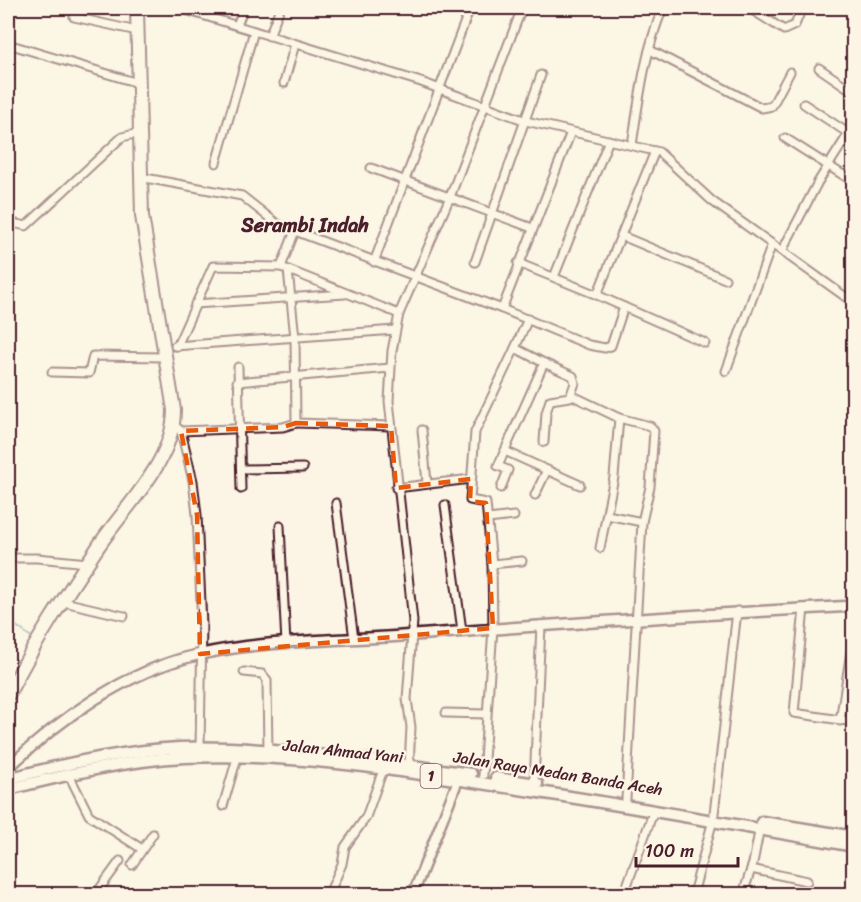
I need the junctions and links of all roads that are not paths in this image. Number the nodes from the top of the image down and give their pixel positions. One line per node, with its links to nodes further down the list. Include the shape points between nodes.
1 (74, 8): 13 (street, via 74,17)
2 (137, 8): 13 (highway)
3 (179, 8): 11 (street)
4 (244, 8): 11 (street)
5 (280, 8): 14 (street)
6 (470, 8): 23 (street)
7 (522, 8): 26 (street)
8 (663, 8): 17 (street)
9 (749, 8): 10 (street, via 784,30 795,25)
10 (802, 8)
11 (237, 26): 12 (street)
12 (254, 31): 14 (street); 36 (street)
13 (137, 32): 21 (highway)
14 (269, 36): 16 (street)
15 (8, 44): 21 (street)
16 (296, 44): 22 (street); 23 (street)
17 (650, 50): 19 (street, via 762,108 772,106); 34 (street)
18 (819, 68): 24 (street)
19 (790, 72)
20 (542, 75): 27 (street)
21 (138, 82): 30 (highway)
22 (284, 84)
23 (441, 90): 26 (street); 40 (street)
24 (854, 92)
25 (804, 104): 31 (street)
26 (484, 106): 27 (street); 42 (street)
27 (526, 121): 29 (street); 43 (street)
28 (854, 125): 31 (street)
29 (571, 132): 33 (street); 45 (street)
30 (139, 133): 39 (highway); 44 (street, via 122,138 26,226)
31 (851, 136): 37 (street)
32 (785, 138): 37 (street)
33 (609, 140): 34 (street); 55 (street)
34 (632, 145): 35 (street)
35 (655, 151): 47 (street); 48 (street, via 712,201)
36 (216, 163)
37 (829, 164): 41 (street); 49 (street)
38 (371, 168): 40 (street)
39 (140, 177): 46 (street, via 242,196 276,223); 71 (highway, via 142,216)
40 (406, 181): 42 (street); 50 (street)
41 (854, 182)
42 (450, 196): 43 (street); 54 (street)
43 (493, 213): 45 (street); 51 (street)
44 (8, 222)
45 (532, 228): 52 (street)
46 (295, 231): 50 (street); 53 (street)
47 (622, 236): 56 (street); 58 (street)
48 (772, 244): 49 (street); 75 (street)
49 (782, 251): 60 (street)
50 (374, 262): 54 (street)
51 (475, 262)
52 (518, 263): 55 (street); 63 (street)
53 (285, 269): 57 (street); 59 (street); 61 (street, via 213,266)
54 (415, 277): 63 (street); 64 (street)
55 (554, 277): 58 (street)
56 (725, 279)
57 (350, 294): 59 (street); 64 (street)
58 (597, 295): 62 (street)
59 (292, 298): 61 (street); 67 (street)
60 (853, 300)
61 (195, 304): 69 (street)
62 (624, 307): 65 (street, via 611,346 605,348); 68 (street)
63 (502, 309): 65 (street)
64 (399, 314): 66 (street)
65 (528, 319): 70 (street)
66 (395, 330): 67 (street); 74 (street)
67 (295, 338): 69 (street); 77 (street)
68 (705, 343)
69 (177, 346): 71 (street)
70 (515, 348): 72 (street); 91 (street, via 475,432)
71 (165, 353): 76 (street, via 93,356 89,373); 83 (highway)
72 (544, 363): 79 (street, via 574,378); 87 (street)
73 (237, 367): 78 (street)
74 (390, 368): 77 (street); 82 (street)
75 (726, 371)
76 (52, 372)
77 (297, 377): 78 (street); 81 (street)
78 (237, 382): 84 (street)
79 (571, 395): 80 (street); 86 (street, via 550,400)
80 (619, 418): 100 (street); 103 (street, via 650,426 654,431 650,487)
81 (296, 423): 82 (street); 84 (street)
82 (391, 426): 94 (street)
83 (177, 428): 84 (street); 108 (highway, via 152,474); 123 (street, via 193,481 197,515)
84 (239, 428): 89 (street)
85 (422, 430): 92 (street)
86 (544, 442)
87 (505, 451): 90 (street); 95 (street, via 498,466 508,470)
88 (303, 468): 89 (street)
89 (241, 469): 96 (street)
90 (547, 470): 93 (street); 97 (street)
91 (471, 479): 92 (street); 102 (street, via 471,502 485,502)
92 (427, 483): 94 (street)
93 (580, 485)
94 (396, 488): 120 (street)
95 (501, 488)
96 (241, 489)
97 (535, 495)
98 (336, 503): 121 (street)
99 (445, 505): 118 (street)
100 (607, 515): 103 (street); 105 (street)
101 (514, 516): 102 (street)
102 (488, 519): 109 (street)
103 (642, 522): 115 (street)
104 (280, 526): 122 (street)
105 (600, 548)
106 (8, 558): 108 (street)
107 (522, 561): 109 (street)
108 (88, 563): 110 (highway)
109 (492, 564): 117 (street)
110 (64, 602): 114 (street); 125 (highway, via 48,622)
111 (854, 606): 112 (main road)
112 (804, 608): 113 (main road); 128 (street, via 793,711)
113 (736, 611): 115 (main road); 145 (street)
114 (124, 616)
115 (636, 619): 116 (main road); 142 (street)
116 (541, 625): 117 (main road); 140 (street)
117 (493, 628): 118 (main road); 127 (street)
118 (462, 631): 120 (main road)
119 (854, 632): 128 (street)
120 (413, 635): 121 (main road); 133 (street, via 407,699 411,727)
121 (354, 639): 122 (main road)
122 (286, 644): 123 (main road)
123 (201, 654): 130 (street); 134 (main road, via 106,692 70,716)
124 (244, 672): 131 (street, via 262,674 267,680)
125 (8, 695)
126 (446, 713): 127 (street)
127 (486, 714): 137 (street)
128 (840, 721): 129 (street)
129 (854, 722)
130 (200, 748): 131 (main road, Jalan Raya Medan Banda Aceh / 1); 139 (main road, Jalan Raya Medan Banda Aceh / 1, via 118,755)
131 (268, 754): 132 (main road, Jalan Ahmad Yani / 1); 133 (main road, Jalan Raya Medan Banda Aceh / 1); 135 (main road, Jalan Ahmad Yani / 1)
132 (237, 758): 136 (main road, Jalan Ahmad Yani / 1, via 184,757); 143 (street)
133 (409, 765): 138 (main road, Jalan Raya Medan Banda Aceh / 1)
134 (8, 768)
135 (383, 770): 138 (main road, Jalan Ahmad Yani / 1); 156 (street, via 366,817 345,847)
136 (68, 773): 141 (main road, Jalan Ahmad Yani / 1); 150 (street, via 89,815)
137 (483, 775): 138 (main road, Jalan Raya Medan Banda Aceh / 1); 140 (main road, Jalan Raya Medan Banda Aceh / 1)
138 (460, 776): 144 (main road, Jalan Ahmad Yani / 1); 157 (street)
139 (8, 779)
140 (534, 784): 142 (main road, Jalan Raya Medan Banda Aceh / 1)
141 (8, 789)
142 (626, 799): 145 (main road, Jalan Raya Medan Banda Aceh / 1)
143 (223, 806)
144 (654, 810): 145 (main road, Jalan Ahmad Yani / 1); 158 (street)
145 (713, 817): 146 (main road, Jalan Ahmad Yani / 1); 159 (street)
146 (760, 825): 148 (main road, 1); 149 (main road, Jalan Ahmad Yani / 1); 153 (street)
147 (153, 834): 150 (street)
148 (854, 837)
149 (854, 846)
150 (142, 849): 152 (street)
151 (120, 861): 155 (street)
152 (132, 865)
153 (752, 869): 154 (street); 160 (street)
154 (807, 881)
155 (96, 894)
156 (329, 894)
157 (413, 894)
158 (624, 894)
159 (693, 894)
160 (743, 894)

